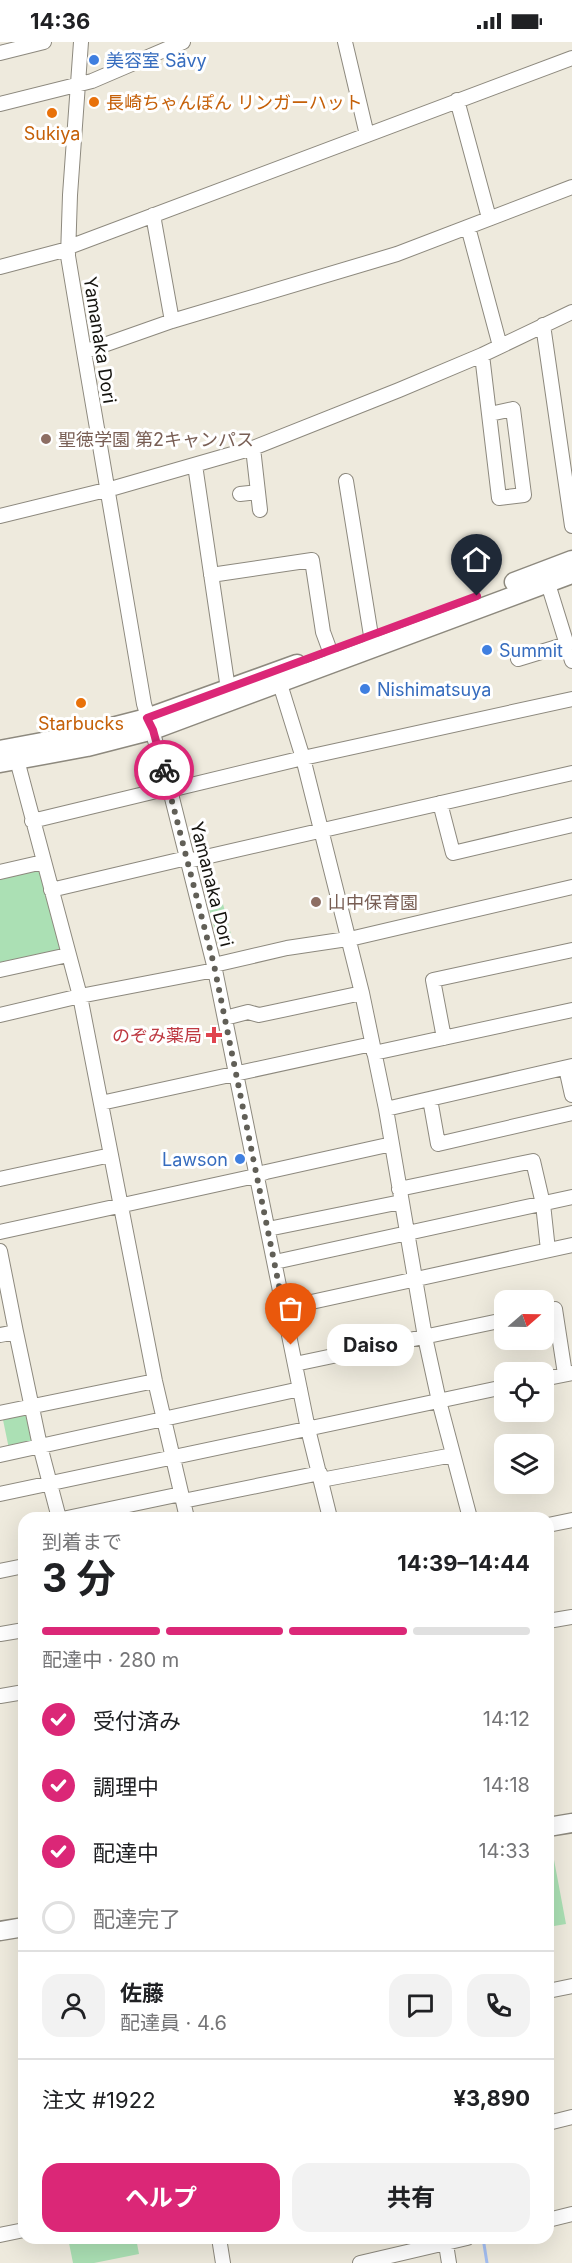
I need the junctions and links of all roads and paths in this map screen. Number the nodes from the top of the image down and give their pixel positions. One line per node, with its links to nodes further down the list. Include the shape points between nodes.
1 (44, 42): 5 (street)
2 (81, 42): 8 (street, Yamanaka Dori)
3 (183, 42): 8 (street)
4 (345, 42): 11 (street)
5 (16, 46): 6 (street)
6 (0, 53)
7 (572, 58): 9 (street)
8 (78, 85): 10 (street); 16 (street, Yamanaka Dori)
9 (457, 100): 11 (street); 14 (street)
10 (0, 104)
11 (367, 135): 13 (street)
12 (572, 187): 14 (street)
13 (153, 215): 16 (street); 19 (street)
14 (489, 218): 15 (street)
15 (468, 226): 19 (street, via 397,254); 21 (street)
16 (69, 248): 17 (street); 22 (street, Yamanaka Dori)
17 (0, 267)
18 (572, 312): 20 (street)
19 (172, 321): 22 (street)
20 (543, 325): 21 (street); 33 (street)
21 (500, 346): 23 (street)
22 (84, 352): 28 (street, Yamanaka Dori)
23 (482, 355): 24 (street); 25 (street)
24 (490, 414): 24 (street, via 499,498 524,495 513,409)
25 (253, 448): 26 (street); 29 (street)
26 (195, 465): 28 (street); 35 (street)
27 (346, 481): 38 (street)
28 (107, 490): 32 (street); 45 (street, Yamanaka Dori)
29 (258, 492): 30 (street); 31 (street)
30 (240, 494)
31 (260, 510)
32 (0, 516)
33 (572, 526)
34 (570, 562): 36 (main road)
35 (211, 575): 39 (street, via 312,560 323,632); 43 (street)
36 (546, 577): 37 (street); 38 (main road)
37 (568, 637): 40 (street); 41 (street)
38 (372, 642): 39 (main road); 42 (main road)
39 (330, 651): 43 (main road)
40 (518, 659)
41 (572, 661)
42 (280, 684): 45 (main road); 47 (street)
43 (228, 689): 45 (main road)
44 (572, 699): 47 (street)
45 (150, 724): 46 (main road, via 87,747); 49 (street, Yamanaka Dori)
46 (6, 752): 51 (street)
47 (303, 758): 49 (street); 53 (street)
48 (572, 773): 50 (street)
49 (170, 789): 51 (street); 54 (street, Yamanaka Dori)
50 (440, 803): 52 (street, via 453,853); 53 (street)
51 (32, 821): 55 (street)
52 (572, 825)
53 (321, 831): 54 (street); 59 (street)
54 (188, 859): 58 (street); 62 (street, Yamanaka Dori)
55 (44, 862): 56 (street); 58 (street)
56 (0, 872)
57 (572, 887): 59 (street)
58 (51, 890): 61 (street)
59 (349, 938): 62 (street, via 287,948); 64 (street)
60 (572, 950): 69 (street, via 433,980)
61 (68, 955): 63 (street); 65 (street)
62 (215, 968): 65 (street); 68 (street, Yamanaka Dori)
63 (0, 970)
64 (362, 993): 68 (street, via 259,1016 248,1012); 70 (street)
65 (80, 996): 67 (street); 75 (street)
66 (572, 1010): 69 (street)
67 (0, 1015)
68 (225, 1018): 72 (street, Yamanaka Dori)
69 (444, 1038): 70 (street)
70 (373, 1048): 72 (street); 76 (street)
71 (569, 1067): 73 (street); 74 (street)
72 (237, 1072): 75 (street); 80 (street, Yamanaka Dori)
73 (572, 1095)
74 (430, 1099): 76 (street); 77 (street, via 438,1144)
75 (101, 1103): 79 (street)
76 (386, 1109): 78 (street)
77 (572, 1113)
78 (392, 1144): 80 (street); 82 (street)
79 (111, 1155): 81 (street); 85 (street)
80 (258, 1175): 85 (street); 86 (street, Yamanaka Dori)
81 (0, 1179)
82 (400, 1195): 84 (street, via 533,1161); 86 (street); 88 (street)
83 (572, 1197): 84 (street)
84 (543, 1204): 88 (street); 90 (street)
85 (121, 1205): 87 (street); 103 (street)
86 (268, 1229): 92 (street, Yamanaka Dori)
87 (0, 1232)
88 (406, 1234): 92 (street); 93 (street)
89 (572, 1245): 90 (street)
90 (548, 1250): 93 (street)
91 (0, 1251): 97 (street)
92 (275, 1262): 94 (street, Yamanaka Dori)
93 (414, 1279): 94 (street); 99 (street)
94 (284, 1308): 100 (street, Yamanaka Dori)
95 (554, 1309): 101 (street)
96 (494, 1322): 99 (street)
97 (16, 1332): 98 (street); 107 (street)
98 (0, 1335)
99 (425, 1337): 100 (street); 106 (street)
100 (295, 1364): 104 (street, Yamanaka Dori)
101 (569, 1373): 102 (street)
102 (554, 1376)
103 (154, 1382): 107 (street); 109 (street)
104 (300, 1389): 109 (street); 110 (street, Yamanaka Dori)
105 (494, 1389): 106 (street)
106 (439, 1401): 110 (street); 113 (street)
107 (31, 1407): 108 (street); 111 (street)
108 (0, 1413)
109 (163, 1420): 111 (street); 114 (street)
110 (308, 1429): 114 (street); 115 (street, Yamanaka Dori)
111 (40, 1446): 112 (street); 116 (street)
112 (0, 1455)
113 (453, 1455): 115 (street); 123 (street)
114 (172, 1458): 116 (street); 118 (street)
115 (321, 1476): 118 (street); 122 (street, Yamanaka Dori)
116 (50, 1484): 117 (street); 119 (street)
117 (0, 1494)
118 (182, 1498): 120 (street); 121 (street)
119 (57, 1512)
120 (102, 1512)
121 (186, 1512)
122 (329, 1512)
123 (469, 1512)
124 (572, 1520): 125 (street)
125 (554, 1524)
126 (18, 1567): 127 (street)
127 (0, 1571)
128 (572, 1617): 129 (street)
129 (554, 1620)
130 (18, 1631): 131 (street)
131 (0, 1634)
132 (18, 1693): 133 (street)
133 (0, 1696)
134 (572, 1822): 135 (main road)
135 (554, 1826)
136 (18, 1928): 137 (main road)
137 (0, 1931)
138 (572, 1986): 139 (street)
139 (554, 1990)
140 (572, 2117): 141 (street)
141 (554, 2122)
142 (572, 2214): 143 (street)
143 (554, 2218)
144 (18, 2231): 145 (street)
145 (0, 2235)
146 (220, 2244): 149 (street)
147 (434, 2244): 150 (street)
148 (446, 2244): 151 (street)
149 (223, 2263)
150 (360, 2263)
151 (449, 2263)

